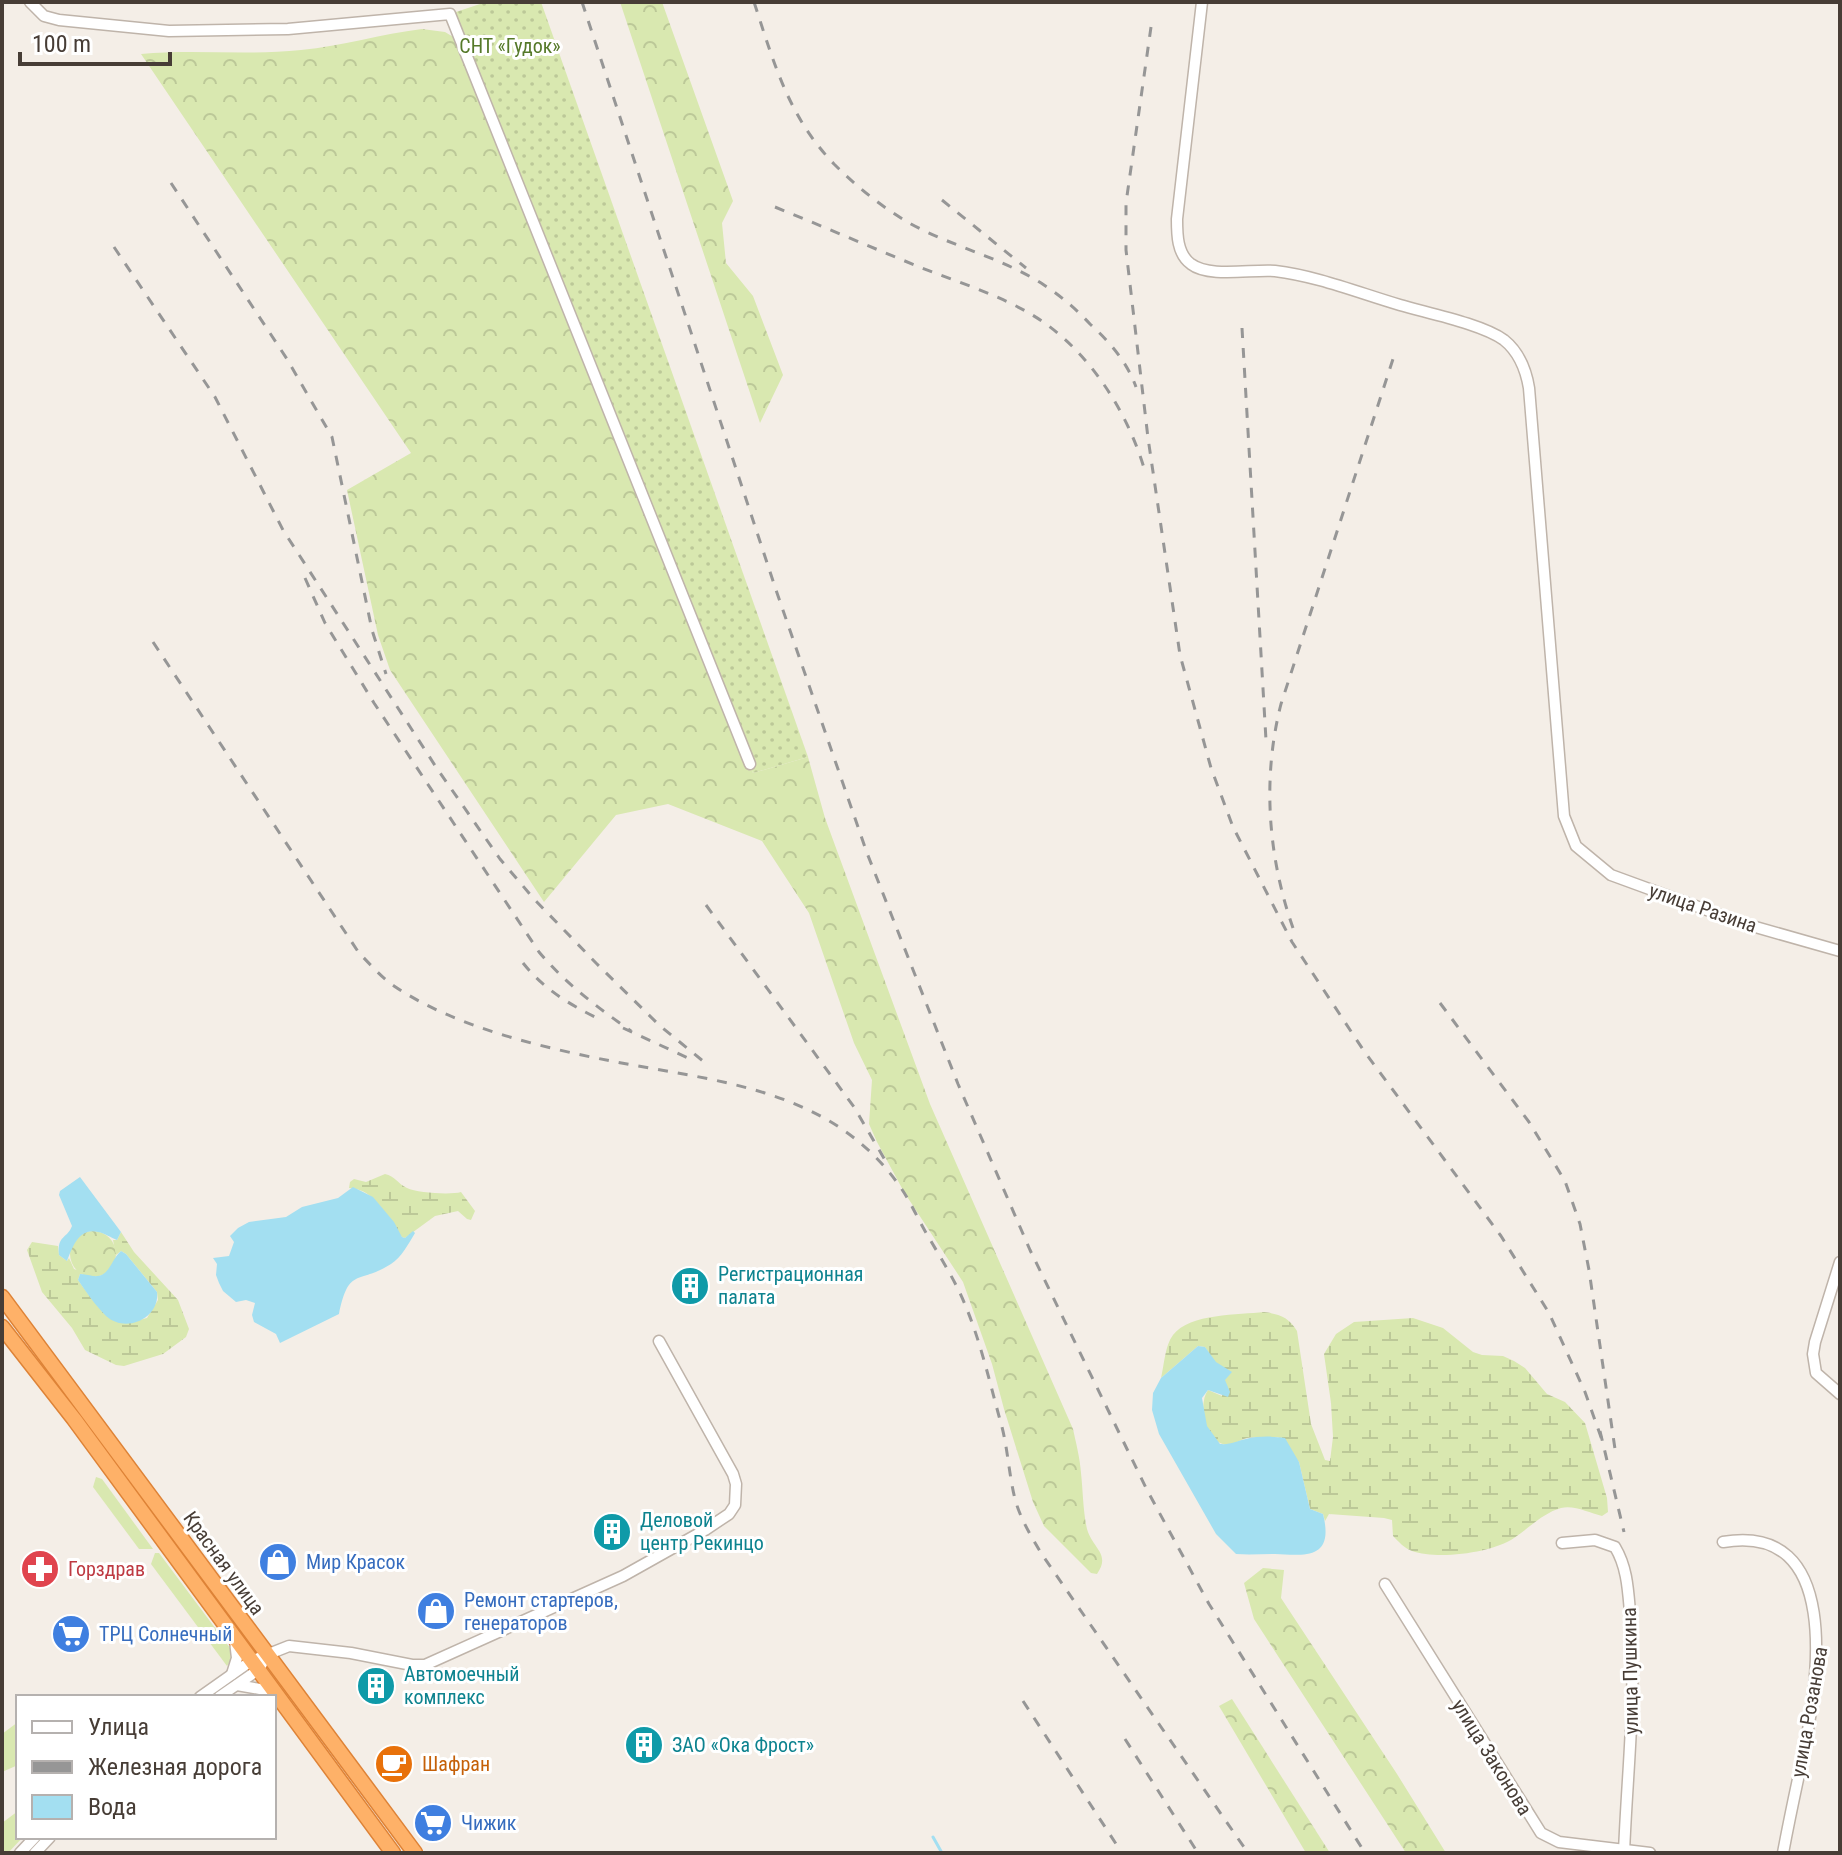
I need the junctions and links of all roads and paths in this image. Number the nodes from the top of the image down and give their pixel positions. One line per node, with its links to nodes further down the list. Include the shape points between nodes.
1 (30, 2): 3 (street, via 44,16 59,20 169,31 288,29 450,14)
2 (1202, 2): 4 (street, улица Разина, via 1177,219 1188,263 1212,271 1298,276 1438,316 1492,333 1525,367 1564,816 1576,846 1611,875 1745,924)
3 (750, 764)
4 (1840, 951)
5 (1840, 1262): 9 (street, via 1813,1354 1816,1373)
6 (2, 1297): 14 (highway, Красная улица)
7 (2, 1327): 13 (highway, Красная улица)
8 (659, 1341): 14 (street, via 733,1474 735,1505 729,1514 623,1576 425,1665 289,1646)
9 (1835, 1391)
10 (1723, 1542): 26 (street, улица Розанова, via 1753,1540 1789,1552 1811,1580 1817,1603 1820,1664)
11 (1562, 1543): 22 (street, улица Пушкина, via 1606,1542 1615,1547 1627,1579 1633,1686)
12 (1385, 1584): 22 (street, улица Законова, via 1541,1833 1559,1842)
13 (234, 1637): 15 (highway, Красная улица); 16 (street)
14 (267, 1655): 15 (street); 24 (highway, Красная улица)
15 (254, 1666): 16 (street); 21 (highway, Красная улица)
16 (234, 1679): 17 (street); 18 (street); 19 (street)
17 (204, 1695)
18 (221, 1695)
19 (272, 1695)
20 (276, 1698): 21 (street)
21 (283, 1704): 23 (highway, Красная улица)
22 (1624, 1851): 25 (street, улица Законова)
23 (393, 1853)
24 (415, 1853)
25 (1650, 1853)
26 (1783, 1853)

